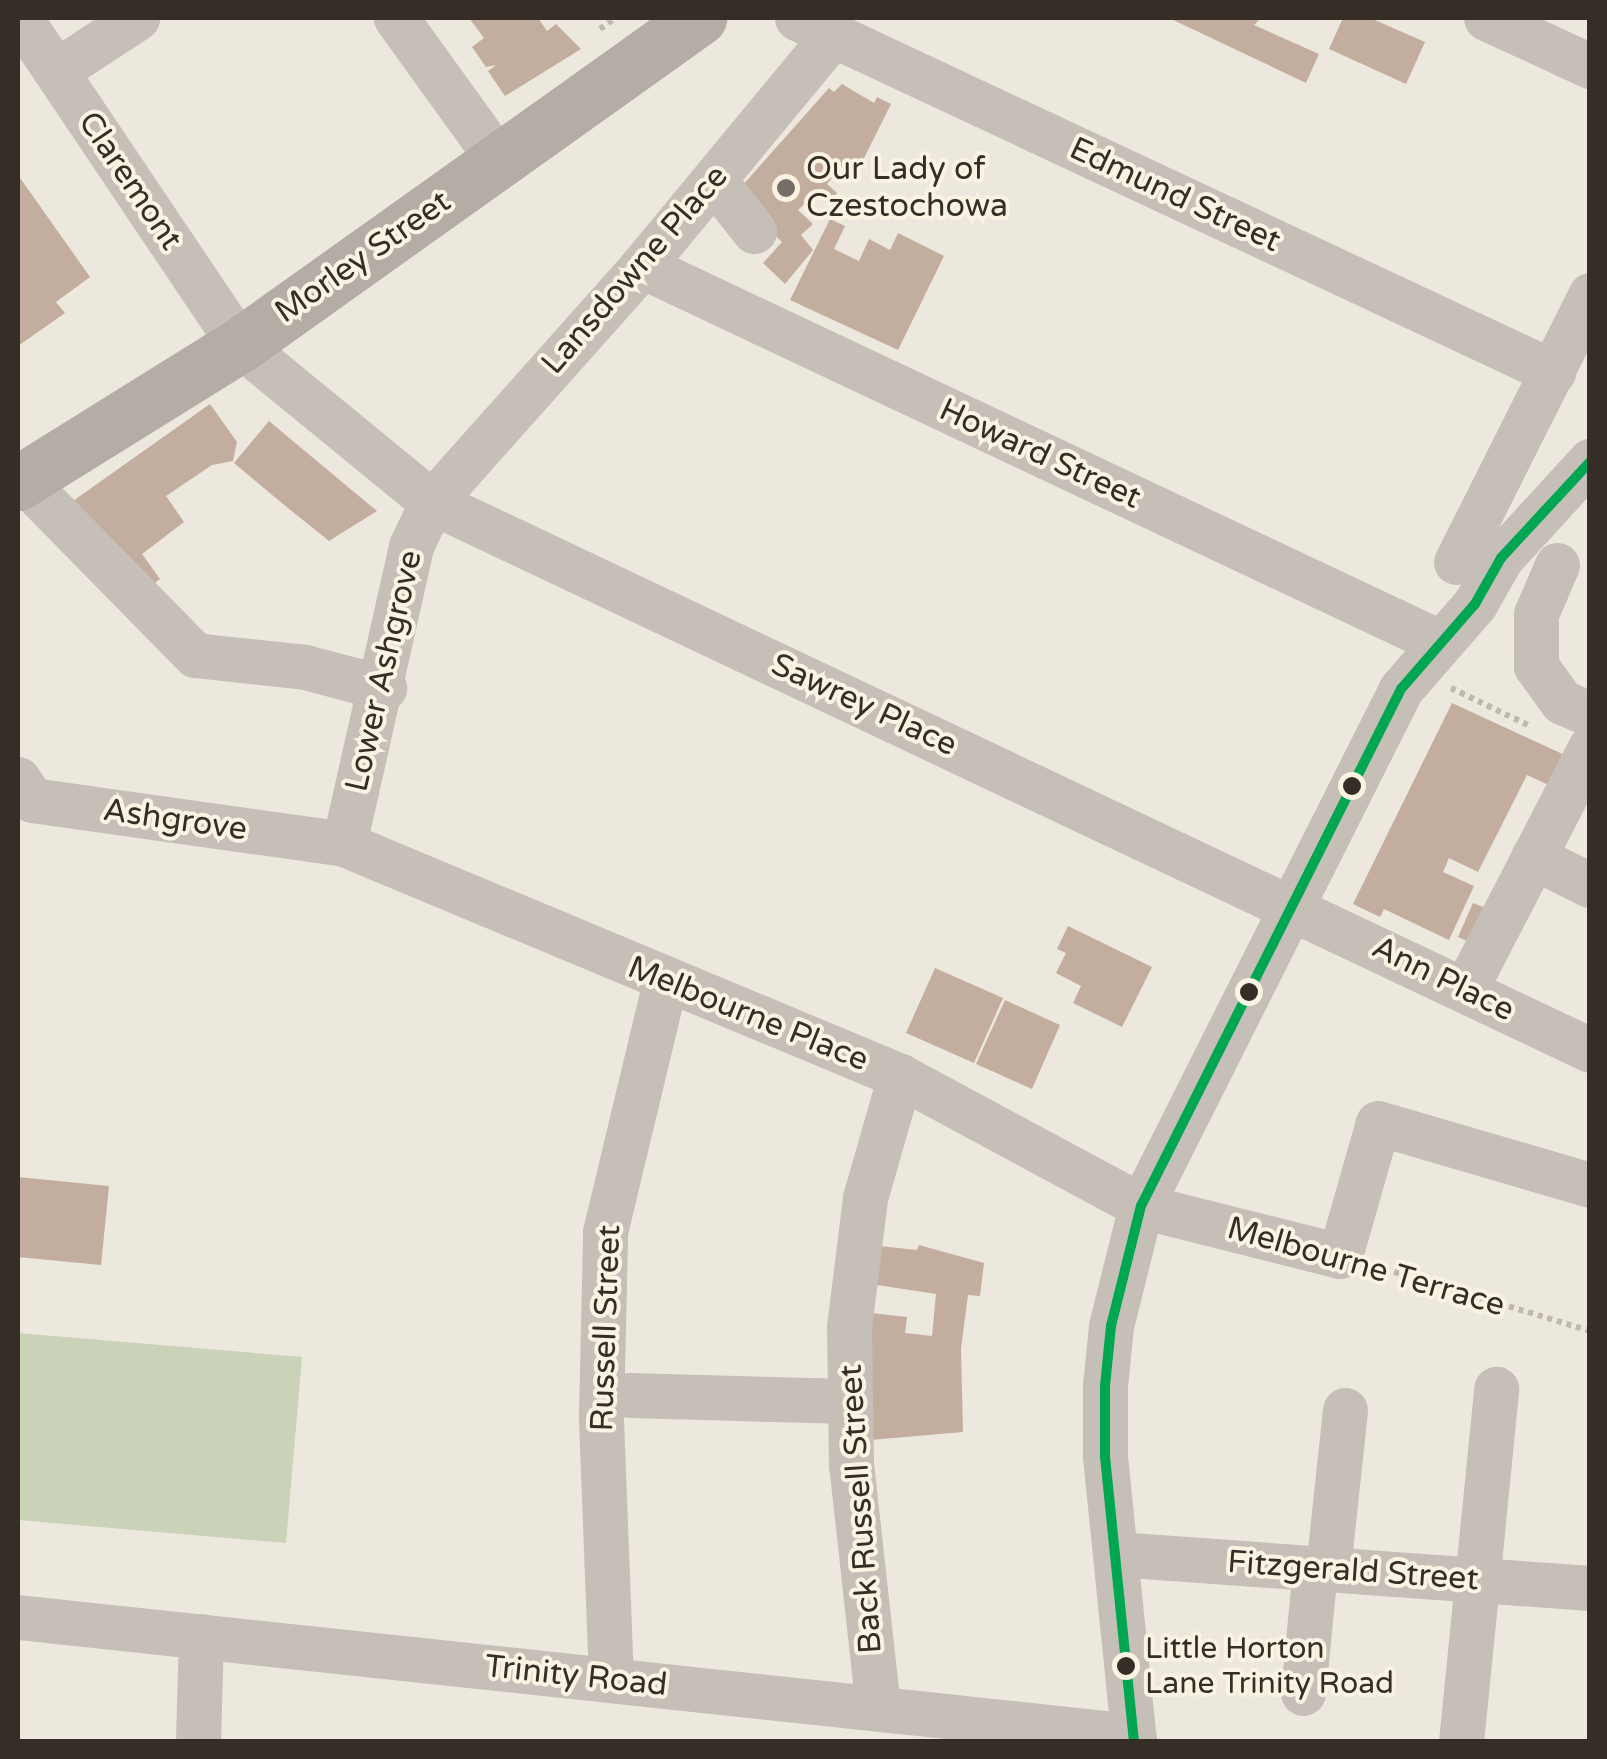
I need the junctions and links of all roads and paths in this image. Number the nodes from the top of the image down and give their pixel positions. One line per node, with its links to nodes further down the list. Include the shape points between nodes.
1 (20, 18): 10 (street, Claremont)
2 (396, 18): 11 (street)
3 (615, 18): 8 (path)
4 (699, 18): 11 (main road, Morley Street)
5 (1486, 18): 9 (street)
6 (110, 25): 10 (street)
7 (815, 26): 12 (street, Lansdowne Place); 17 (street, Edmund Street)
8 (600, 29)
9 (1590, 66)
10 (56, 71): 16 (street, Claremont)
11 (499, 161): 16 (main road, Morley Street)
12 (714, 180): 13 (street); 14 (street, Lansdowne Place)
13 (754, 231)
14 (642, 266): 20 (street, Lansdowne Place); 24 (street, Howard Street)
15 (1590, 295): 17 (street)
16 (240, 345): 19 (main road, Morley Street); 20 (street, Claremont)
17 (1553, 372): 22 (street)
18 (1590, 460): 23 (street, via 1501,558)
19 (20, 481): 25 (street, via 195,655 306,667)
20 (432, 502): 25 (street, Lower Ashgrove, via 411,546); 32 (street, Sawrey Place)
21 (1573, 557): 23 (street); 26 (street, via 1536,614 1536,666 1562,702)
22 (1456, 562)
23 (1475, 604): 24 (street)
24 (1438, 641): 32 (street, via 1379,731)
25 (384, 688): 29 (street, Lower Ashgrove)
26 (1590, 714)
27 (1590, 748): 30 (street)
28 (18, 779): 29 (street, Ashgrove, via 32,800)
29 (344, 844): 33 (street, Melbourne Place)
30 (1533, 858): 31 (street); 34 (street)
31 (1590, 885)
32 (1296, 908): 34 (street, Ann Place); 38 (street, via 1214,1054)
33 (665, 982): 36 (street, Melbourne Place); 51 (street, Russell Street, via 605,1232 601,1414)
34 (1465, 990): 35 (street, Ann Place)
35 (1590, 1050)
36 (900, 1076): 38 (street, Melbourne Place); 43 (street, Back Russell Street, via 865,1198 849,1327)
37 (1590, 1185): 39 (street, via 1378,1123)
38 (1141, 1206): 39 (street, Melbourne Terrace); 45 (street, via 1111,1326 1105,1386)
39 (1340, 1256): 40 (path, Melbourne Terrace)
40 (1590, 1331)
41 (1496, 1389): 47 (street)
42 (630, 1394): 43 (street)
43 (849, 1401): 53 (street, Back Russell Street)
44 (1346, 1410): 46 (street)
45 (1116, 1554): 46 (street, Fitzgerald Street); 54 (street)
46 (1322, 1569): 47 (street, Fitzgerald Street); 52 (street)
47 (1478, 1580): 48 (street, Fitzgerald Street); 56 (street)
48 (1590, 1588)
49 (18, 1617): 50 (street, Trinity Road)
50 (201, 1636): 51 (street, Trinity Road); 55 (street)
51 (612, 1680): 53 (street, Trinity Road)
52 (1303, 1693)
53 (878, 1708): 54 (street, Trinity Road)
54 (1134, 1739)
55 (198, 1742)
56 (1461, 1742)

